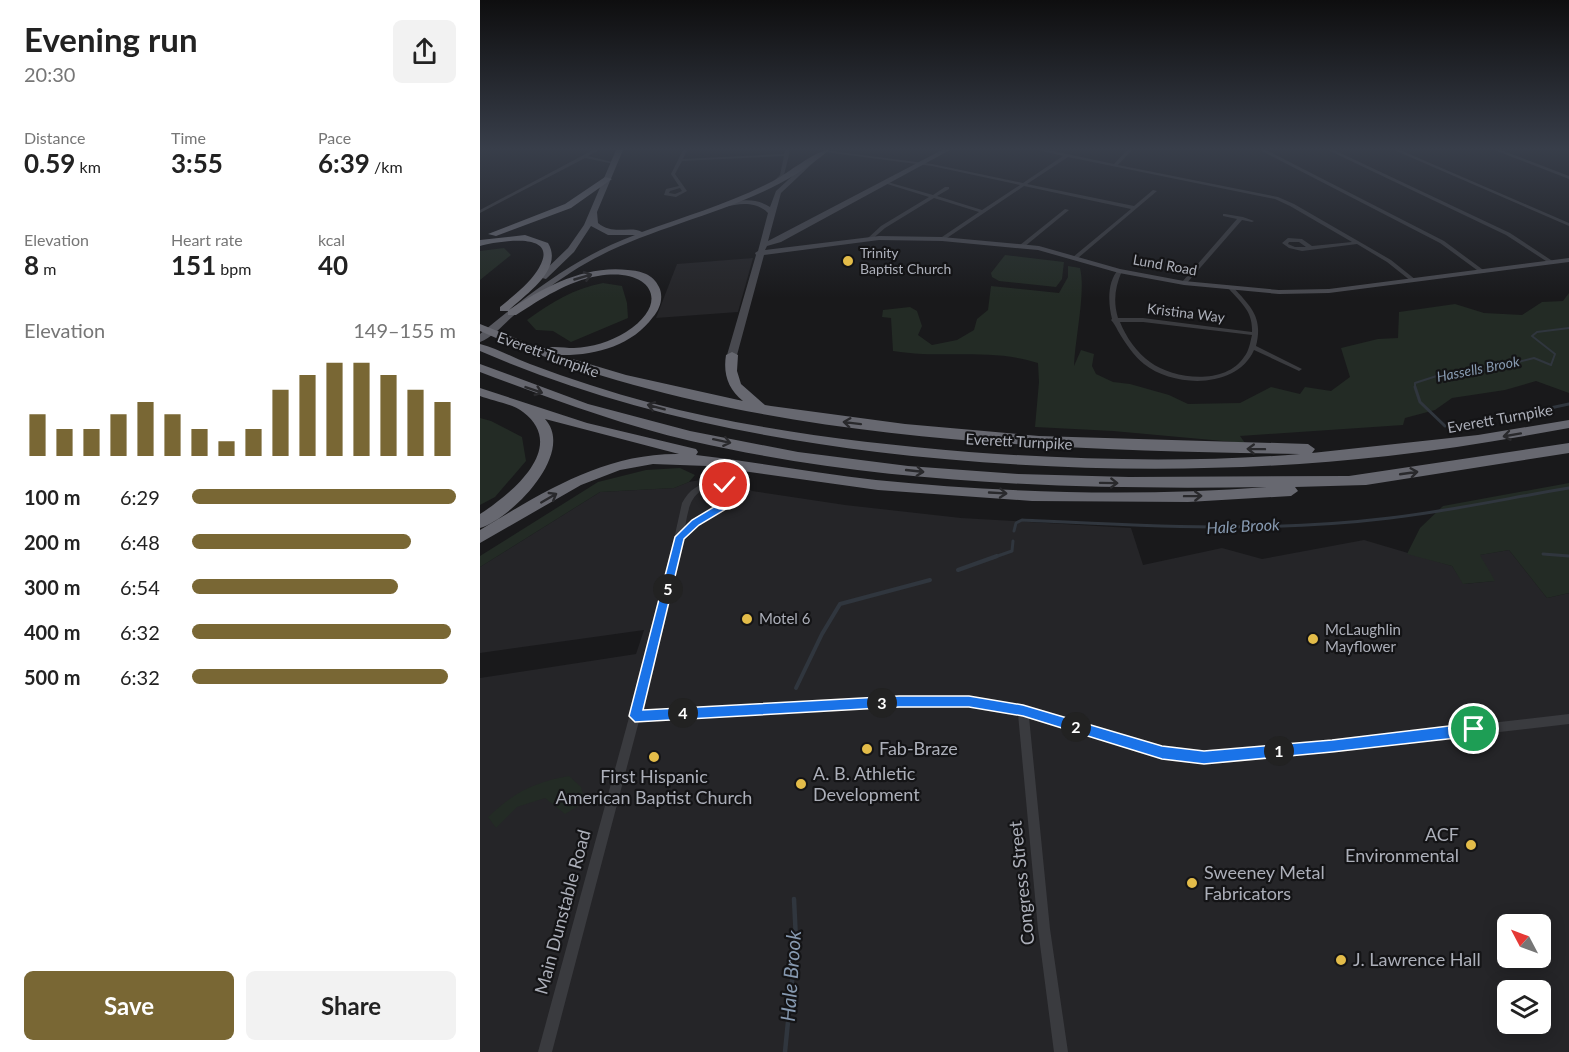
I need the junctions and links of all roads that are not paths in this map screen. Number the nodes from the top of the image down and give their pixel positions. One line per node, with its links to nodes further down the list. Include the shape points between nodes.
1 (504, 199): 19 (street)
2 (579, 199): 30 (highway)
3 (599, 199): 18 (main road)
4 (734, 199): 22 (main road)
5 (775, 199): 20 (street)
6 (856, 199): 37 (street)
7 (931, 199): 31 (street)
8 (941, 199): 21 (street)
9 (1004, 199): 21 (street)
10 (1092, 199): 16 (street)
11 (1144, 199): 16 (street)
12 (1278, 199): 34 (street)
13 (1357, 199): 42 (street, via 1442,243)
14 (1434, 199): 40 (street, via 1508,234)
15 (1509, 199): 27 (street)
16 (1134, 208): 38 (street)
17 (1066, 210): 35 (street)
18 (594, 211): 28 (main road, via 595,226 611,233 641,232); 46 (main road, via 565,256)
19 (480, 212)
20 (771, 212): 22 (street, via 761,204 744,202); 37 (street)
21 (984, 212): 32 (street)
22 (697, 214): 28 (main road)
23 (1225, 215): 24 (street)
24 (1241, 218): 26 (street); 44 (street)
25 (1569, 218): 27 (street)
26 (1252, 220)
27 (1560, 221): 29 (street)
28 (670, 224): 46 (main road, via 582,261)
29 (1569, 225)
30 (480, 238)
31 (870, 239): 32 (street, Lund Road); 37 (street, Lund Road)
32 (942, 239): 35 (street, Lund Road)
33 (480, 243): 46 (highway, via 525,238 546,248 548,258 542,271)
34 (1357, 243): 36 (street); 43 (street)
35 (1022, 246): 38 (street, Lund Road)
36 (1311, 248)
37 (761, 249): 54 (street)
38 (1076, 257): 41 (street, Lund Road)
39 (1569, 260): 40 (street, Lund Road)
40 (1551, 262): 42 (street, Lund Road)
41 (1119, 271): 44 (street, Lund Road); 47 (street, via 1113,289)
42 (1483, 272): 43 (street, Lund Road)
43 (1413, 280): 45 (street, Lund Road, via 1296,293)
44 (1184, 283): 45 (street, Lund Road)
45 (1232, 288): 49 (street, via 1253,315)
46 (508, 311): 48 (main road); 50 (highway, one-way to 50, via 557,286 604,272 644,276 653,285 656,297 651,313 639,328 596,348 558,352); 51 (main road)
47 (1114, 320): 49 (street, Kristina Way); 53 (street, via 1144,361 1181,377 1207,378 1229,372 1245,360)
48 (480, 327): 50 (highway)
49 (1255, 334): 53 (street)
50 (501, 337): 59 (highway, via 540,354 607,374)
51 (480, 339)
52 (480, 347): 62 (highway, Everett Turnpike, one-way to 52, via 1158,463 881,448 775,433 669,410 568,382)
53 (1252, 347): 56 (street)
54 (732, 355): 59 (highway, via 730,373 736,388 750,400)
55 (480, 368): 64 (highway, one-way to 64, via 567,401 672,430 772,451 893,469 1089,483)
56 (1299, 369)
57 (480, 392): 58 (highway)
58 (520, 406): 63 (highway, via 663,446); 65 (highway, via 544,426 545,454 527,484)
59 (776, 411): 62 (highway, one-way to 59, via 1055,443 896,428)
60 (1569, 424): 62 (highway, Everett Turnpike, one-way to 62)
61 (1569, 448): 64 (highway, one-way to 61)
62 (1398, 451)
63 (814, 477): 64 (highway, one-way to 64, via 949,490 1132,497 1278,492); 67 (highway, one-way to 63, via 588,477 625,464 697,460)
64 (1351, 481)
65 (480, 522)
66 (680, 537): 66 (street, Main Dunstable Road, via 686,503 692,493 712,484 729,488 730,498 723,508); 69 (street, Main Dunstable Road)
67 (480, 538)
68 (1023, 710): 69 (street, via 935,700); 70 (street, via 1162,753 1204,757); 72 (street, Congress Street, via 1044,929)
69 (635, 716): 71 (street, Main Dunstable Road)
70 (1569, 719)
71 (544, 1052)
72 (1061, 1052)

